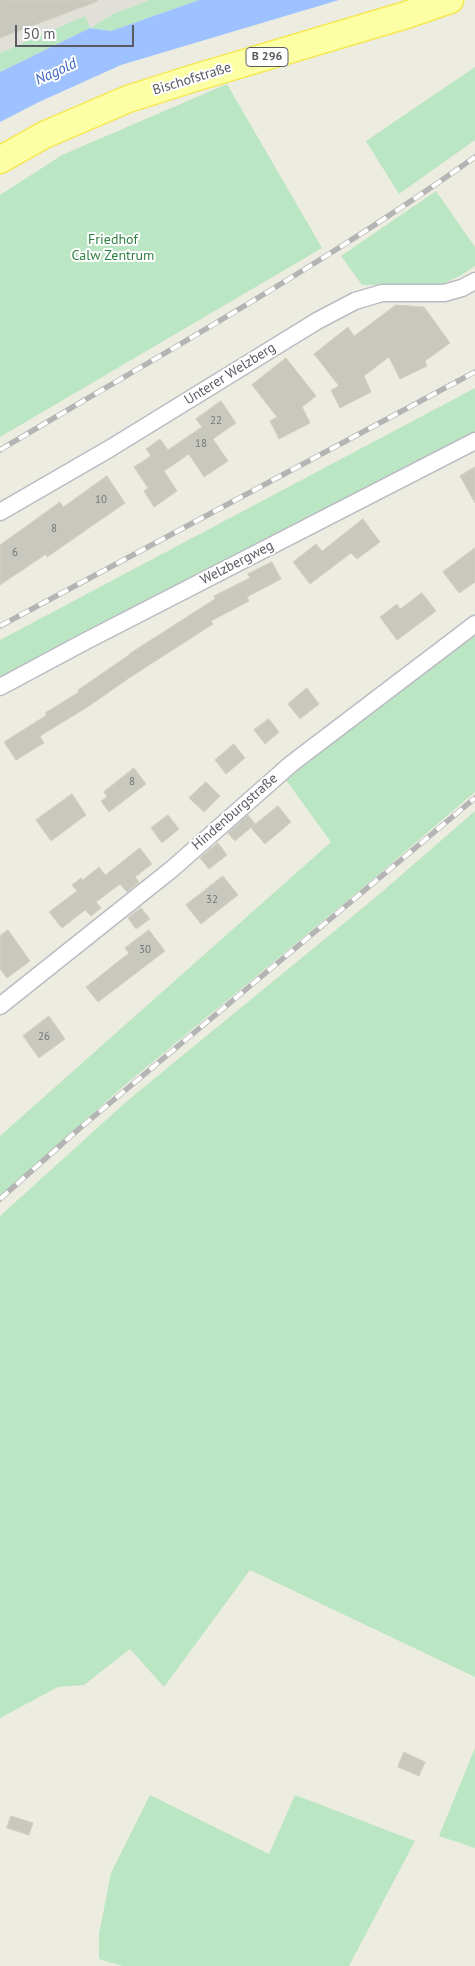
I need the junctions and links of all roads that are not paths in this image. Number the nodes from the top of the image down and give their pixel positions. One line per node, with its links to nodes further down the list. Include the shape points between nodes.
1 (450, 0): 2 (main road, Bischofstraße / B 296, via 128,99 44,136)
2 (0, 160)
3 (475, 281): 5 (street, Unterer Welzberg, via 444,293 382,293 355,301)
4 (475, 441): 7 (street, Welzbergweg)
5 (0, 512)
6 (475, 624): 8 (street, Hindenburgstraße, via 291,764 172,869)
7 (0, 687)
8 (0, 1006)

